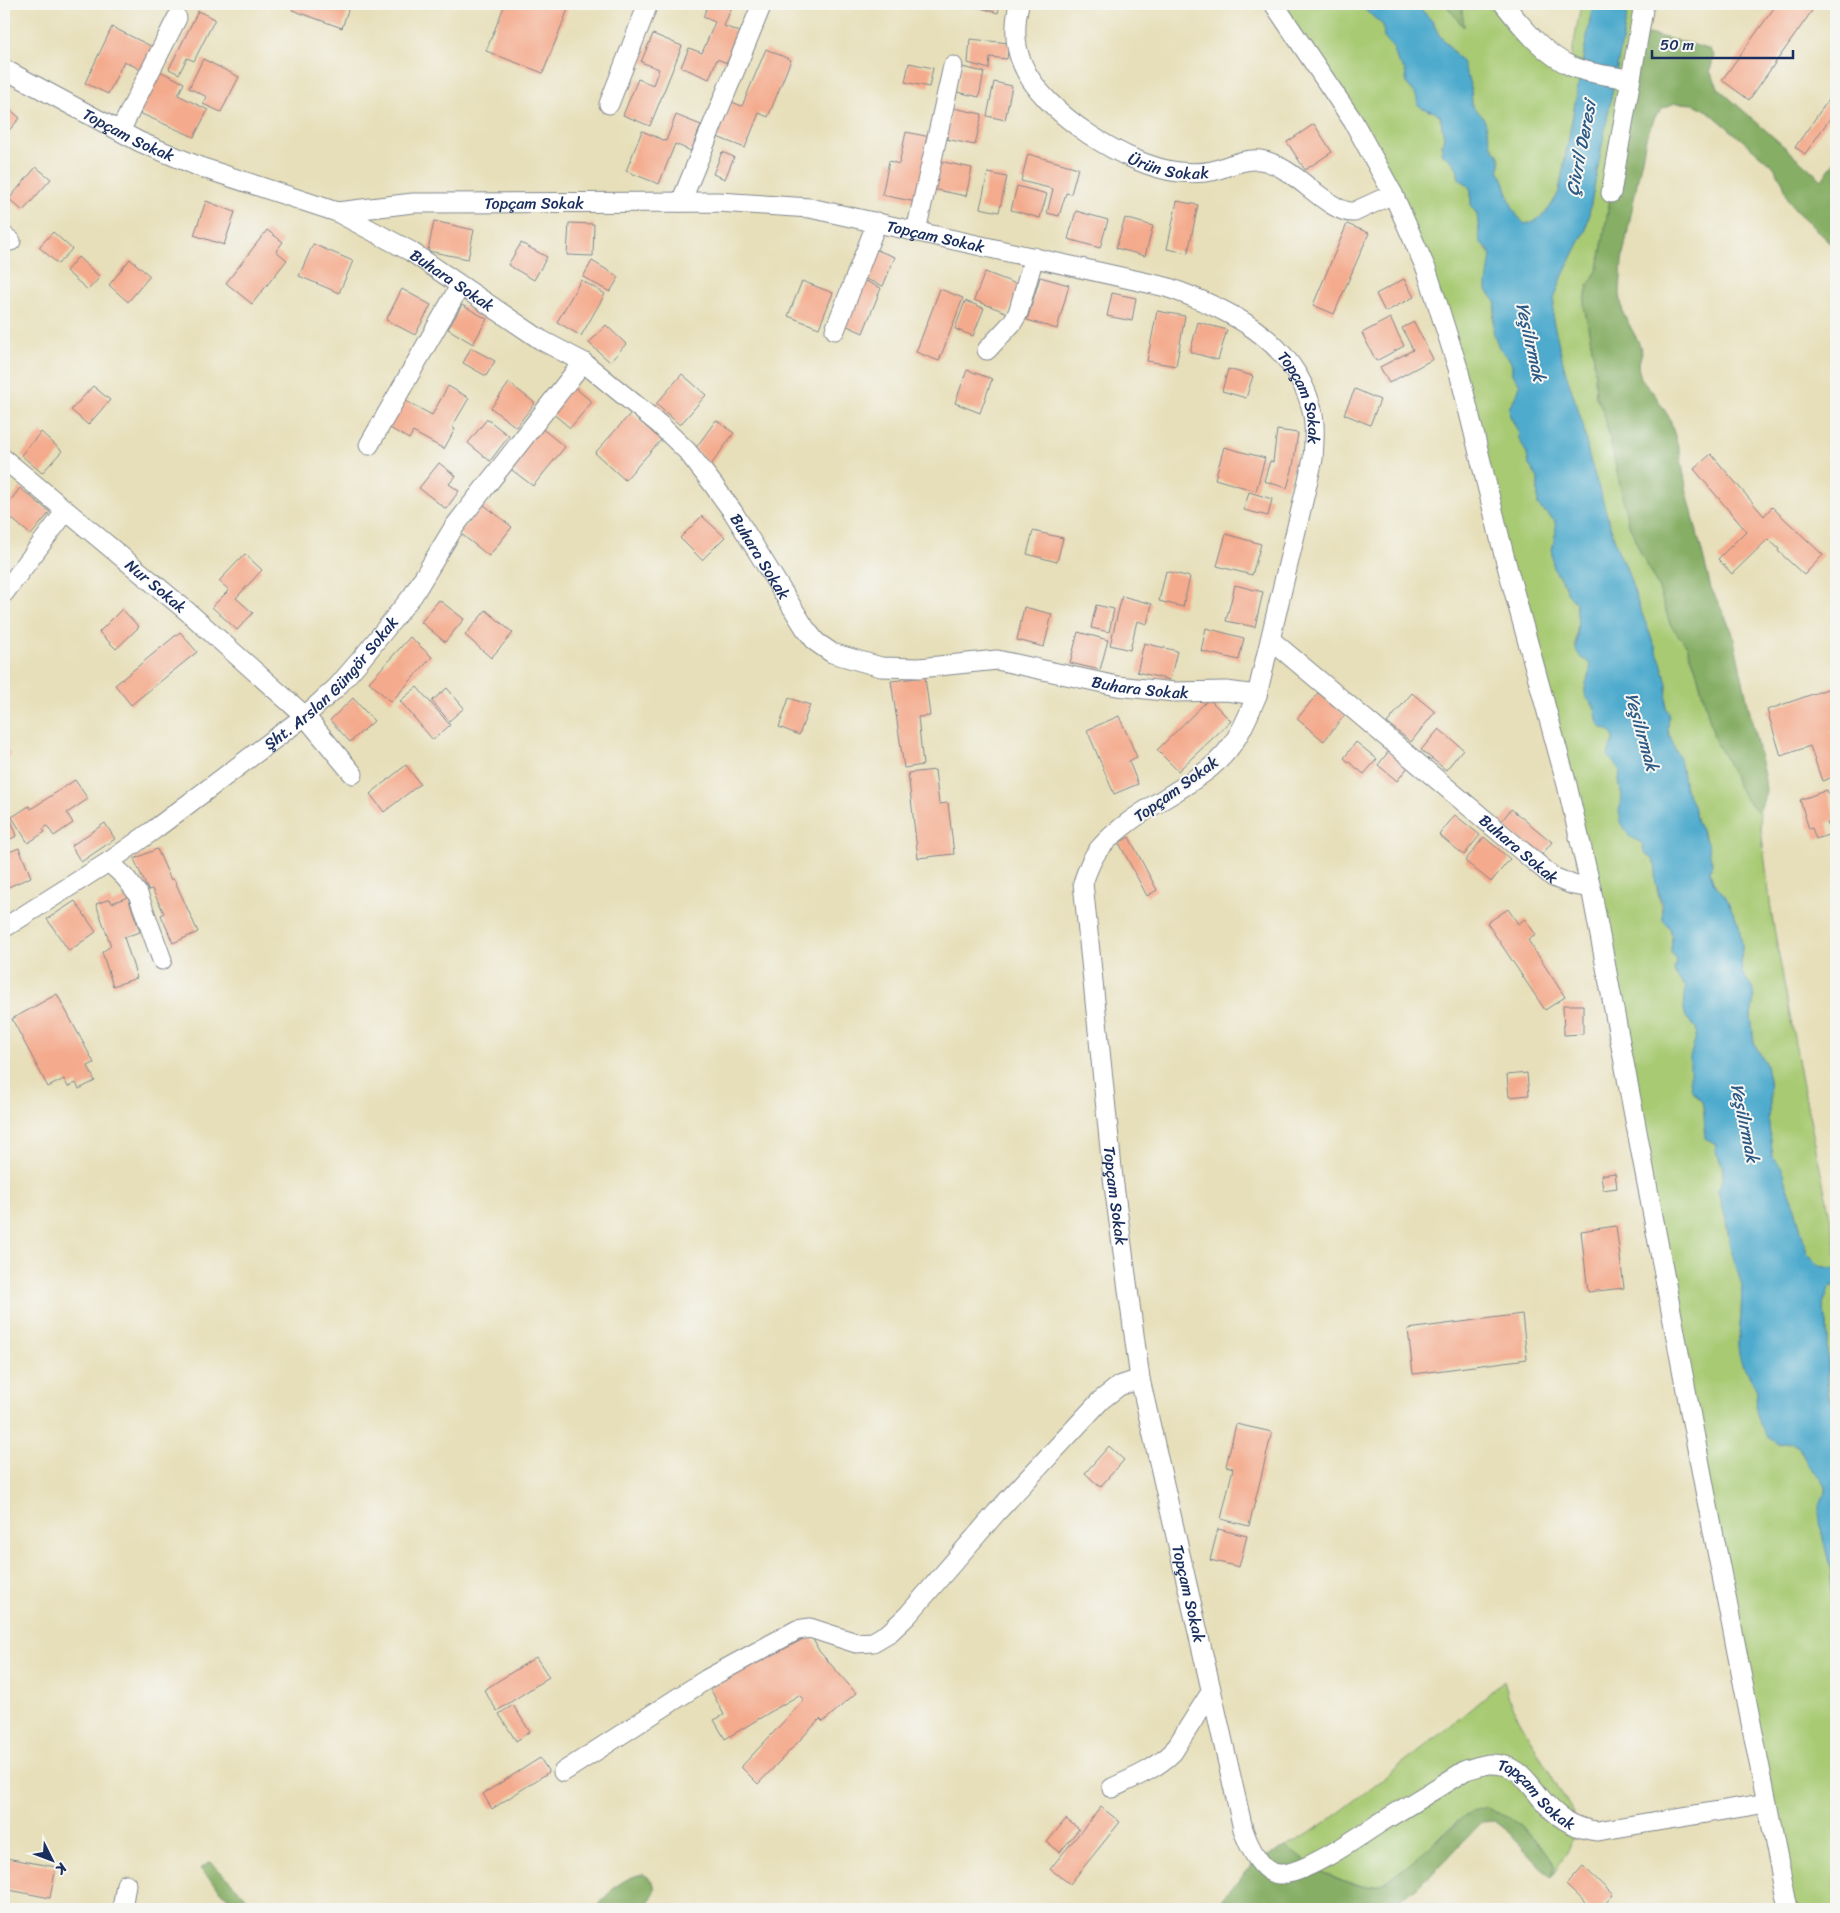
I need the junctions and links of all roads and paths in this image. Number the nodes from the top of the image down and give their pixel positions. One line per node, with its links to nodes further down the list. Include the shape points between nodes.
1 (648, 4): 11 (street)
2 (762, 4): 15 (street)
3 (1019, 4): 14 (street, Ürün Sokak, via 1017,41 1021,63 1030,80 1066,118 1114,150 1176,172 1210,171 1249,160 1275,164 1348,213)
4 (1274, 4): 14 (street, via 1353,121)
5 (1504, 4): 10 (street, via 1548,50 1570,66)
6 (1644, 4): 10 (street)
7 (178, 18): 12 (street)
8 (953, 66): 18 (street)
9 (4, 69): 12 (street, Topçam Sokak)
10 (1623, 78): 13 (street)
11 (609, 104)
12 (120, 131): 16 (street, Topçam Sokak, via 208,171)
13 (1611, 193)
14 (1393, 194): 33 (street, via 1427,271 1458,368 1504,555 1567,784)
15 (681, 202): 16 (street, Topçam Sokak, via 413,204); 17 (street, Topçam Sokak, via 810,208)
16 (337, 212): 20 (street, Buhara Sokak, via 410,251)
17 (877, 222): 18 (street, Topçam Sokak); 21 (street)
18 (916, 231): 19 (street, Topçam Sokak)
19 (1034, 257): 22 (street, via 1018,313); 28 (street, Topçam Sokak, via 1166,287 1202,299 1253,328 1289,363 1311,406 1315,430 1313,459)
20 (460, 286): 23 (street, Buhara Sokak, via 542,340); 24 (street)
21 (836, 330)
22 (987, 350)
23 (583, 362): 29 (street, Buhara Sokak, via 659,424 696,463 733,512 805,628 816,642 832,653 881,667 919,668 997,660 1118,686); 30 (street, Şht. Arslan Güngör Sokak, via 454,528 413,595 389,626 337,687)
24 (369, 445)
25 (4, 459): 26 (street, Nur Sokak)
26 (66, 511): 27 (street); 30 (street, Nur Sokak)
27 (4, 593)
28 (1271, 640): 29 (street, Topçam Sokak); 33 (street, Buhara Sokak, via 1553,877)
29 (1257, 695): 36 (street, Topçam Sokak, via 1243,730 1230,748 1211,768 1113,835 1098,850 1083,883 1113,1178)
30 (306, 716): 31 (street, Nur Sokak); 32 (street, Şht. Arslan Güngör Sokak)
31 (353, 774)
32 (109, 862): 34 (street, Şht. Arslan Güngör Sokak); 35 (street, via 138,894)
33 (1591, 888): 40 (street)
34 (4, 928)
35 (162, 960)
36 (1140, 1379): 37 (street, Topçam Sokak); 38 (street, via 1119,1386 1101,1400 890,1632 873,1642 856,1643 810,1628 797,1630 707,1679)
37 (1211, 1692): 39 (street, via 1165,1760); 40 (street, Topçam Sokak, via 1247,1841 1252,1851 1274,1873 1298,1870 1327,1856 1466,1770 1489,1764 1510,1768 1526,1778 1547,1805 1566,1822 1583,1830 1597,1831)
38 (563, 1772)
39 (1112, 1788)
40 (1767, 1804): 43 (street)
41 (126, 1884): 42 (street)
42 (122, 1909)
43 (1788, 1909)

